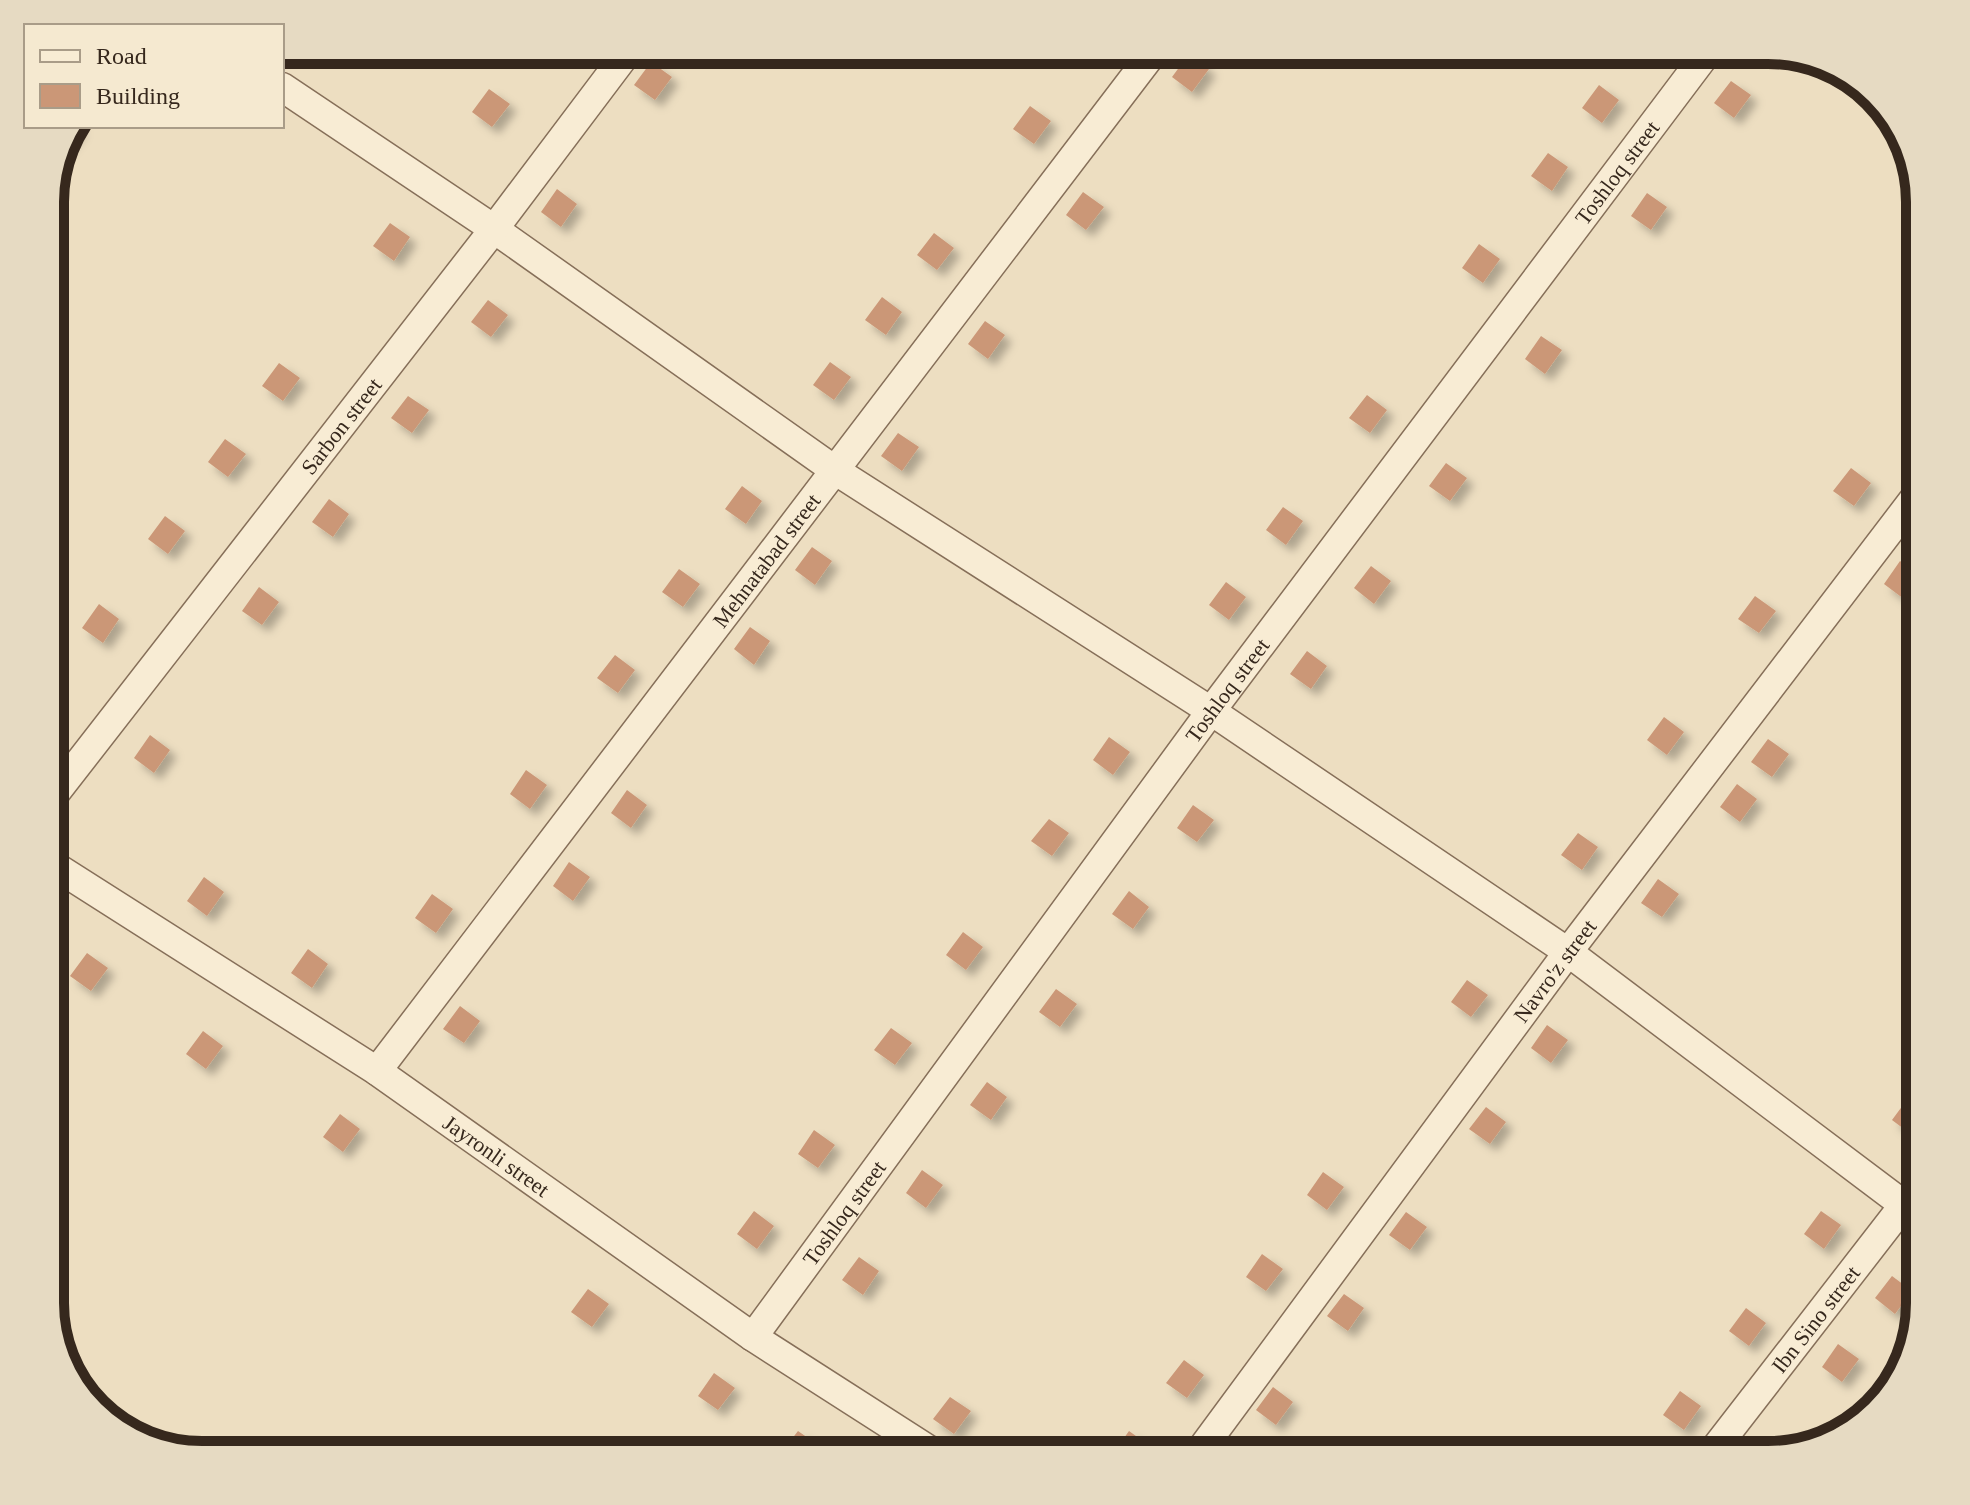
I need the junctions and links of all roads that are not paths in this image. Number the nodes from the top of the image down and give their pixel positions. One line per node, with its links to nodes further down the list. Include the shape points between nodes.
1 (618, 64): 5 (street, Sarbon street)
2 (1144, 64): 6 (street, Mehnatаbаd street)
3 (1698, 64): 8 (street, Toshloq street)
4 (284, 88): 5 (street)
5 (494, 229): 6 (street); 9 (street, Sarbon street)
6 (836, 471): 8 (street); 12 (street, Mehnatаbаd street)
7 (1906, 509): 11 (street, Navro'z street)
8 (1211, 711): 11 (street); 15 (street, Toshloq street)
9 (64, 782)
10 (64, 872): 12 (street, Jayronli street)
11 (1568, 952): 13 (street); 17 (street, Navro'z street)
12 (377, 1071): 15 (street, Jayronli street)
13 (1906, 1195)
14 (1906, 1212): 18 (street, Ibn Sino street)
15 (753, 1337): 16 (street, Jayronli street)
16 (915, 1441)
17 (1207, 1441)
18 (1721, 1441)

